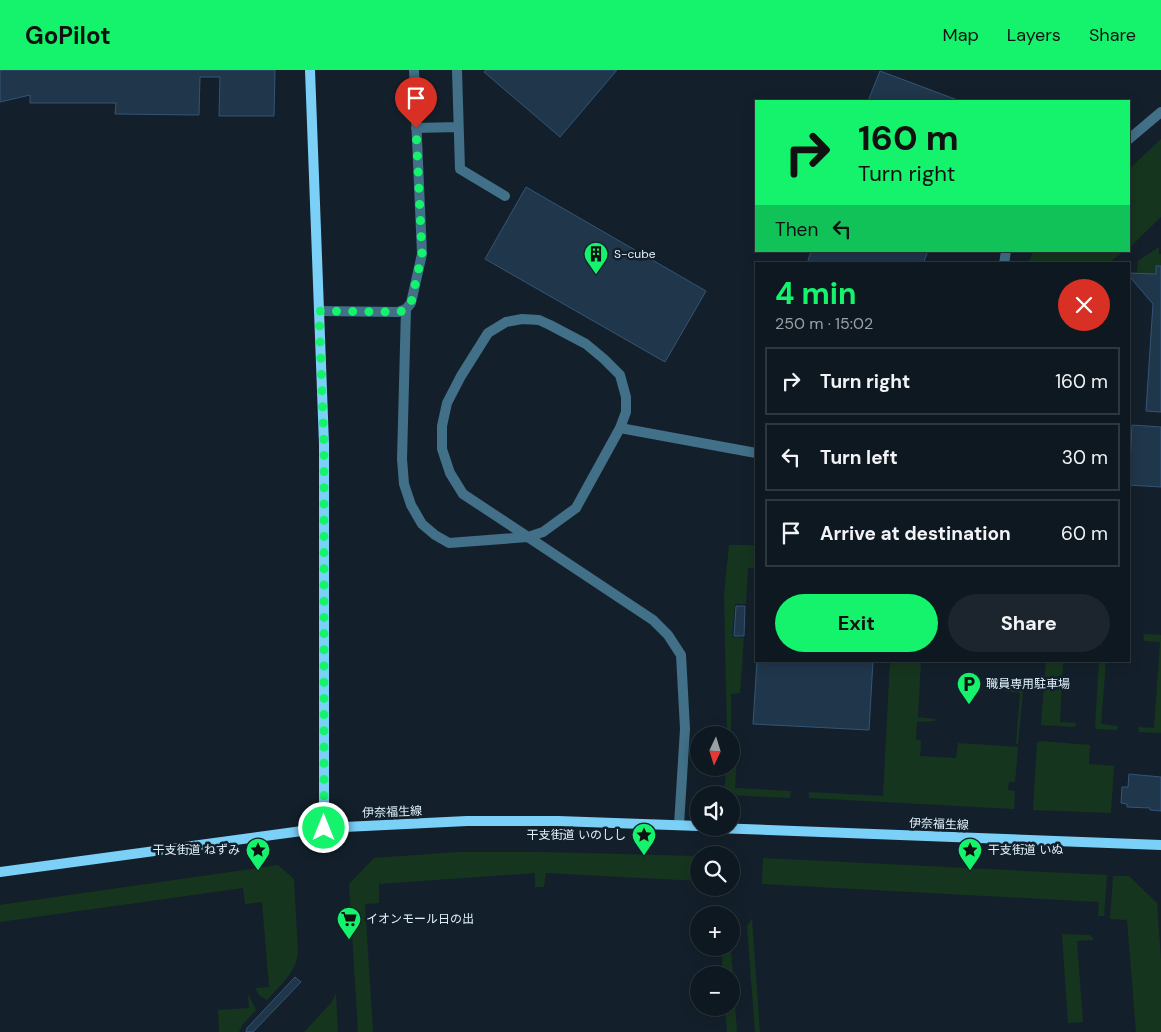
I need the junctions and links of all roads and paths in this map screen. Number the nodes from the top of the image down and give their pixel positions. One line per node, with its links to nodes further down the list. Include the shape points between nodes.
1 (310, 70): 10 (main road)
2 (414, 70): 6 (lane)
3 (457, 70): 5 (lane)
4 (1161, 112): 7 (lane)
5 (458, 127): 6 (lane); 8 (lane, via 460,169)
6 (416, 128): 9 (lane, via 422,254 411,303)
7 (1130, 138)
8 (505, 196)
9 (406, 310): 10 (lane); 13 (lane, via 402,459 404,484 411,505 422,524 449,543)
10 (319, 311): 16 (main road, via 324,444)
11 (620, 428): 12 (lane); 13 (lane, via 576,508 543,532); 13 (lane, via 626,412 620,375 586,344 539,320 506,322 488,333 447,403 442,449 450,473 463,494)
12 (755, 453)
13 (528, 537): 14 (lane, via 653,620 681,655 685,729)
14 (679, 825): 15 (main road, 伊奈福生線); 16 (main road, 伊奈福生線, via 467,821)
15 (690, 826)
16 (324, 828): 19 (main road, 伊奈福生線)
17 (740, 829): 18 (main road, 伊奈福生線)
18 (1161, 846)
19 (0, 872)

